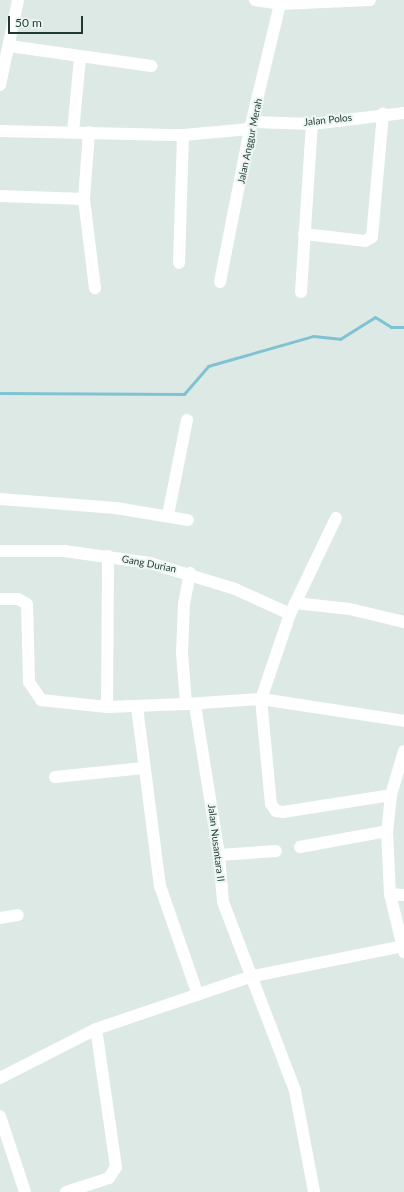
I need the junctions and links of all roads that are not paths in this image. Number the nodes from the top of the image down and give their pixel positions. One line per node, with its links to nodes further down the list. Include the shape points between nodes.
1 (18, 0): 5 (street)
2 (255, 0): 4 (street)
3 (370, 0): 4 (street)
4 (281, 2): 12 (street, Jalan Anggur Merah)
5 (9, 46): 6 (street); 8 (street)
6 (80, 58): 7 (street); 14 (street)
7 (152, 66)
8 (0, 86)
9 (383, 113): 10 (street, Jalan Polos); 11 (street, Jalan Polos); 19 (street, via 372,237 365,241)
10 (404, 113)
11 (312, 124): 12 (street, Jalan Polos); 19 (street)
12 (251, 126): 16 (street, Jalan Polos); 21 (street, Jalan Anggur Merah)
13 (0, 131): 14 (street, Jalan Polos)
14 (73, 132): 15 (street, Jalan Polos)
15 (89, 132): 16 (street, Jalan Polos); 18 (street)
16 (184, 135): 20 (street)
17 (0, 196): 18 (street)
18 (84, 199): 22 (street)
19 (304, 234): 23 (street)
20 (179, 263)
21 (220, 282)
22 (95, 288)
23 (300, 292)
24 (187, 420): 26 (street)
25 (0, 499): 26 (street)
26 (168, 515): 28 (street)
27 (336, 518): 33 (street)
28 (188, 520)
29 (0, 551): 30 (street, Gang Durian)
30 (108, 556): 31 (street, Gang Durian); 37 (street)
31 (190, 573): 33 (street, Gang Durian); 36 (street, Jalan Nusantara II, via 184,604 182,653)
32 (0, 599): 37 (street, via 18,599 26,604 29,682 34,694 48,702)
33 (292, 608): 34 (street, Gang Durian, via 350,609); 35 (street)
34 (404, 622)
35 (261, 699): 36 (street); 39 (street); 43 (street, via 273,810 283,812)
36 (190, 704): 38 (street); 47 (street, Jalan Nusantara II)
37 (107, 707): 38 (street)
38 (137, 707): 41 (street)
39 (404, 721)
40 (404, 751): 43 (street)
41 (144, 768): 42 (street); 54 (street, via 160,886)
42 (55, 777)
43 (391, 795): 44 (street)
44 (387, 831): 45 (street); 48 (street)
45 (300, 847)
46 (276, 851): 47 (street)
47 (219, 855): 53 (street, Jalan Nusantara II, via 223,902)
48 (390, 894): 49 (street); 52 (street)
49 (404, 895)
50 (18, 915): 51 (street)
51 (0, 918)
52 (403, 949): 53 (street)
53 (253, 976): 54 (street); 60 (street, Jalan Nusantara II, via 295,1091)
54 (198, 995): 55 (street)
55 (96, 1029): 56 (street); 59 (street, via 116,1167 109,1178)
56 (0, 1078)
57 (0, 1116): 58 (street)
58 (25, 1192)
59 (66, 1192)
60 (314, 1192)

